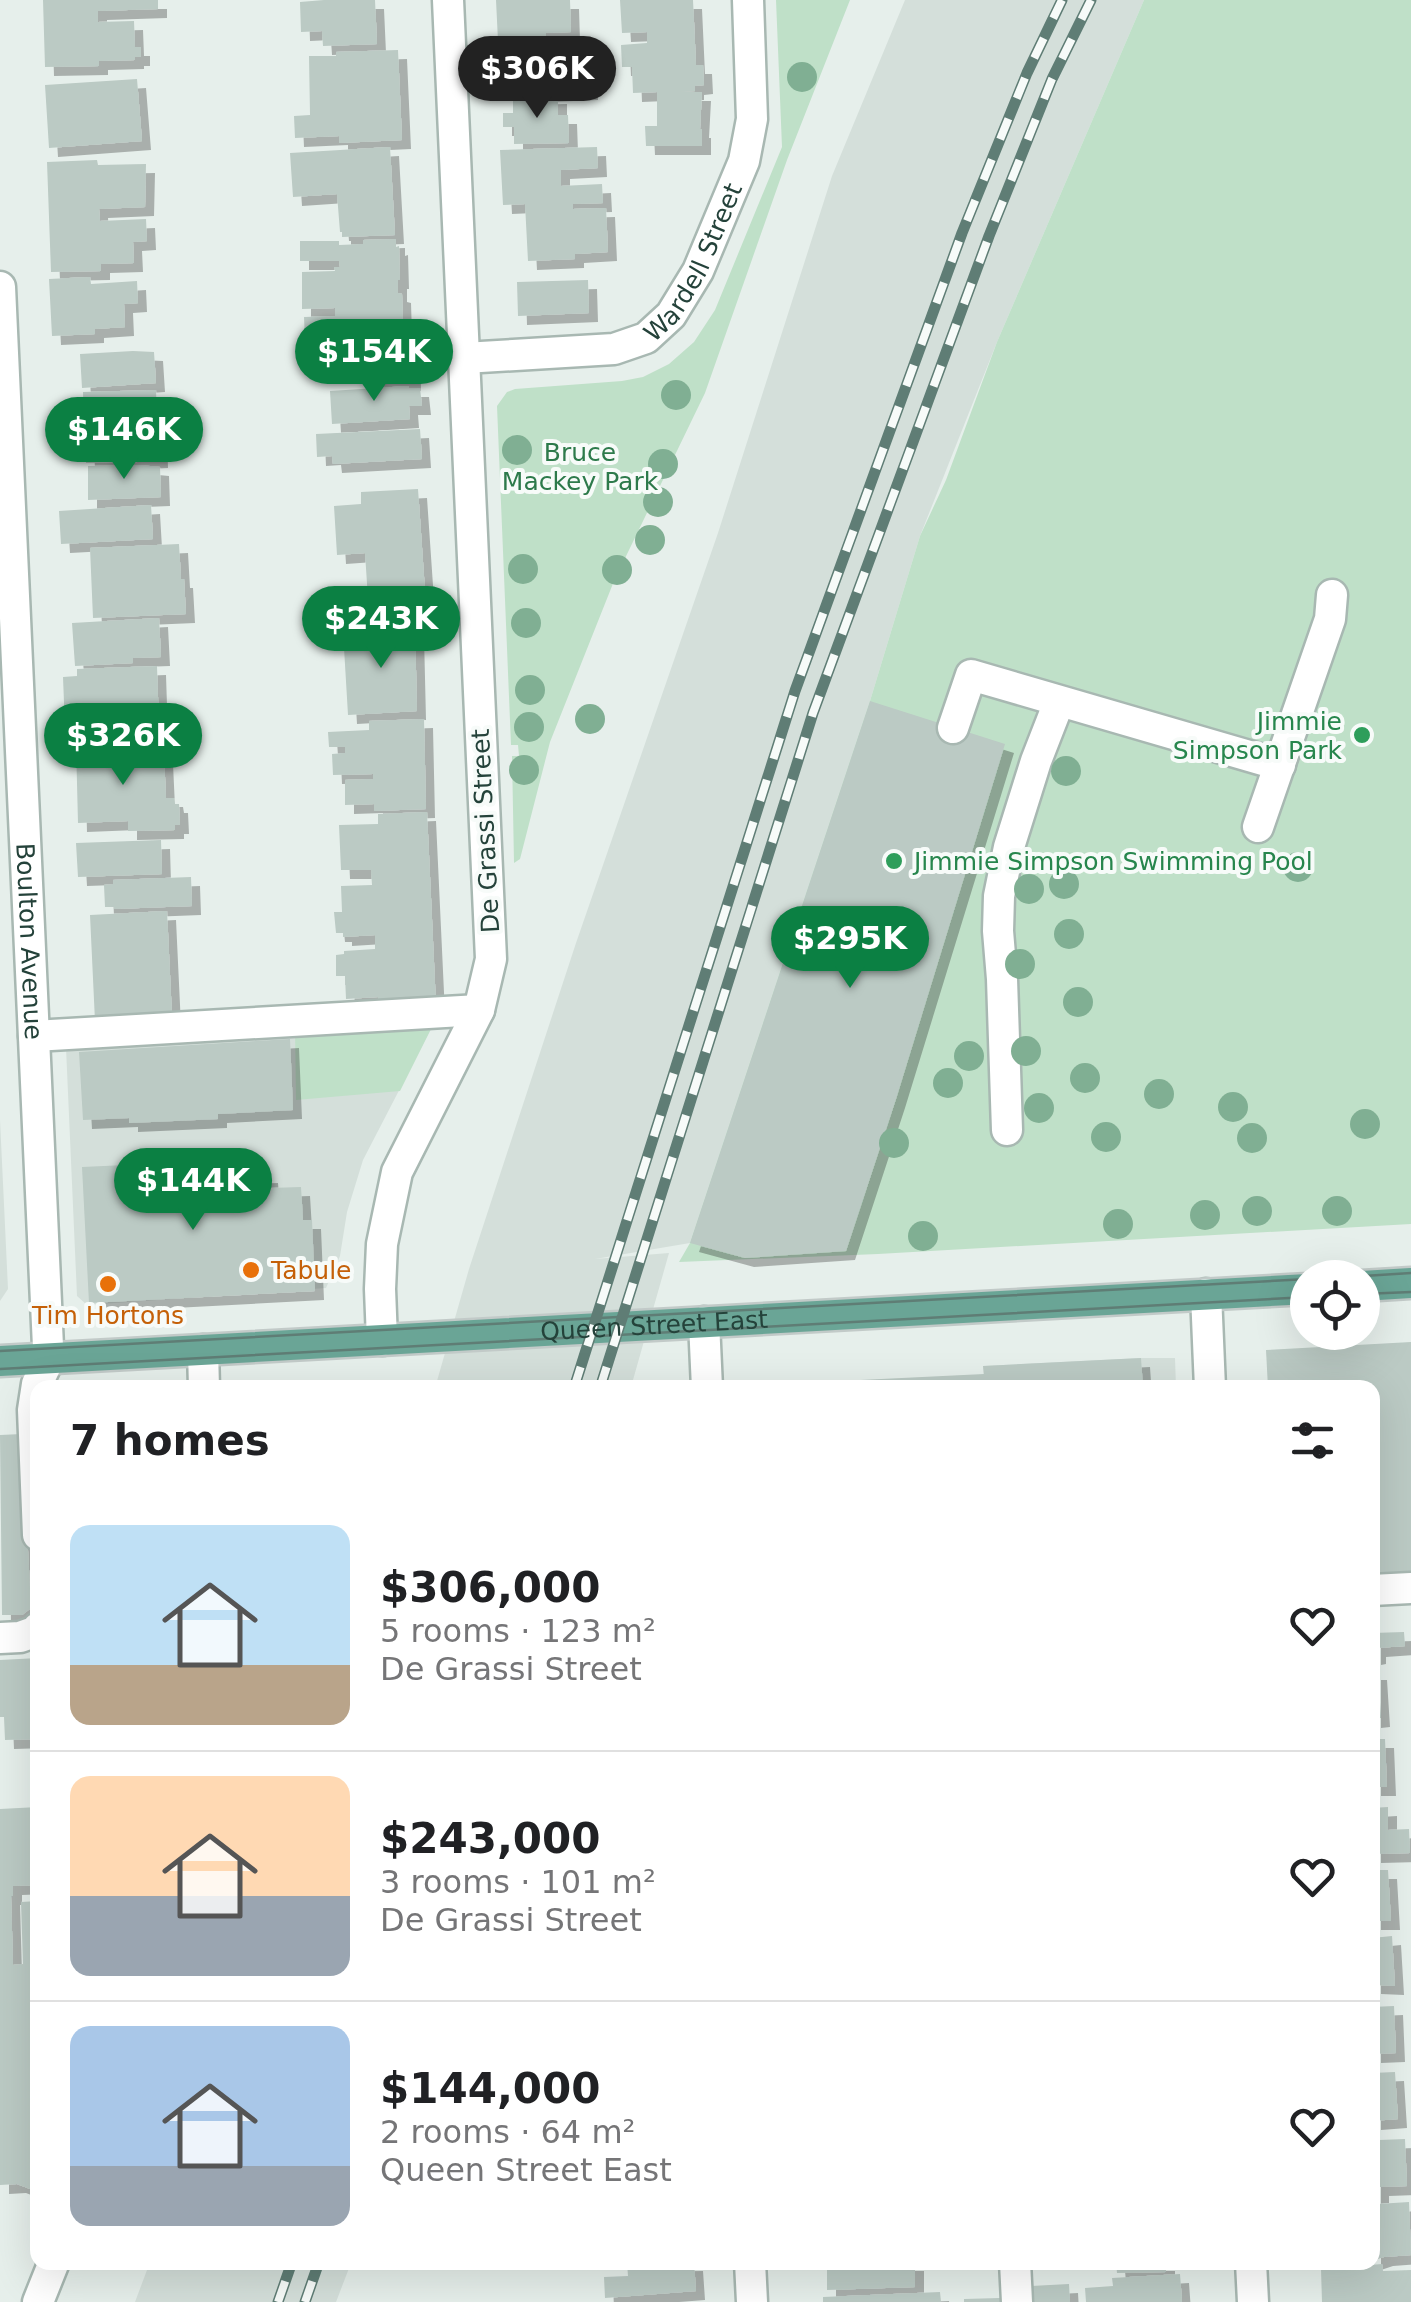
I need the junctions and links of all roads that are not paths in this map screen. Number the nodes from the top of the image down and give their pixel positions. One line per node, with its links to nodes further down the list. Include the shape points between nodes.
1 (448, 0): 4 (street, De Grassi Street)
2 (748, 0): 4 (street, Wardell Street, via 752,118 744,161 698,272 671,315 646,338 614,349)
3 (0, 286): 5 (street, Boulton Avenue)
4 (464, 358): 12 (street, De Grassi Street, via 491,959)
5 (6, 526): 9 (street, Boulton Avenue)
6 (1332, 595): 10 (street, via 1330,620)
7 (1060, 702): 8 (street, via 970,675); 10 (street); 14 (street, via 1036,761 999,896)
8 (953, 728)
9 (10, 733): 13 (street, Boulton Avenue)
10 (1280, 765): 11 (street)
11 (1258, 827)
12 (479, 1010): 13 (street); 20 (street, De Grassi Street, via 397,1172 382,1244)
13 (34, 1036): 22 (street, Boulton Avenue)
14 (1007, 1130)
15 (1411, 1283): 16 (main road)
16 (1380, 1285)
17 (1290, 1290): 18 (main road, Queen Street East)
18 (1206, 1294): 19 (main road, Queen Street East); 27 (street)
19 (704, 1322): 20 (main road, Queen Street East); 26 (street)
20 (382, 1340): 21 (main road, Queen Street East)
21 (202, 1350): 22 (main road, Queen Street East); 25 (street)
22 (49, 1358): 23 (main road, Queen Street East); 24 (street)
23 (0, 1361)
24 (39, 1380)
25 (204, 1380)
26 (707, 1380)
27 (1210, 1380)
28 (1411, 1588): 29 (street)
29 (1380, 1590)
30 (30, 1633): 31 (street)
31 (0, 1638)
32 (51, 2270): 36 (street)
33 (750, 2270): 37 (street)
34 (1015, 2270): 38 (street)
35 (1252, 2270): 39 (street)
36 (38, 2302)
37 (752, 2302)
38 (1017, 2302)
39 (1254, 2302)

